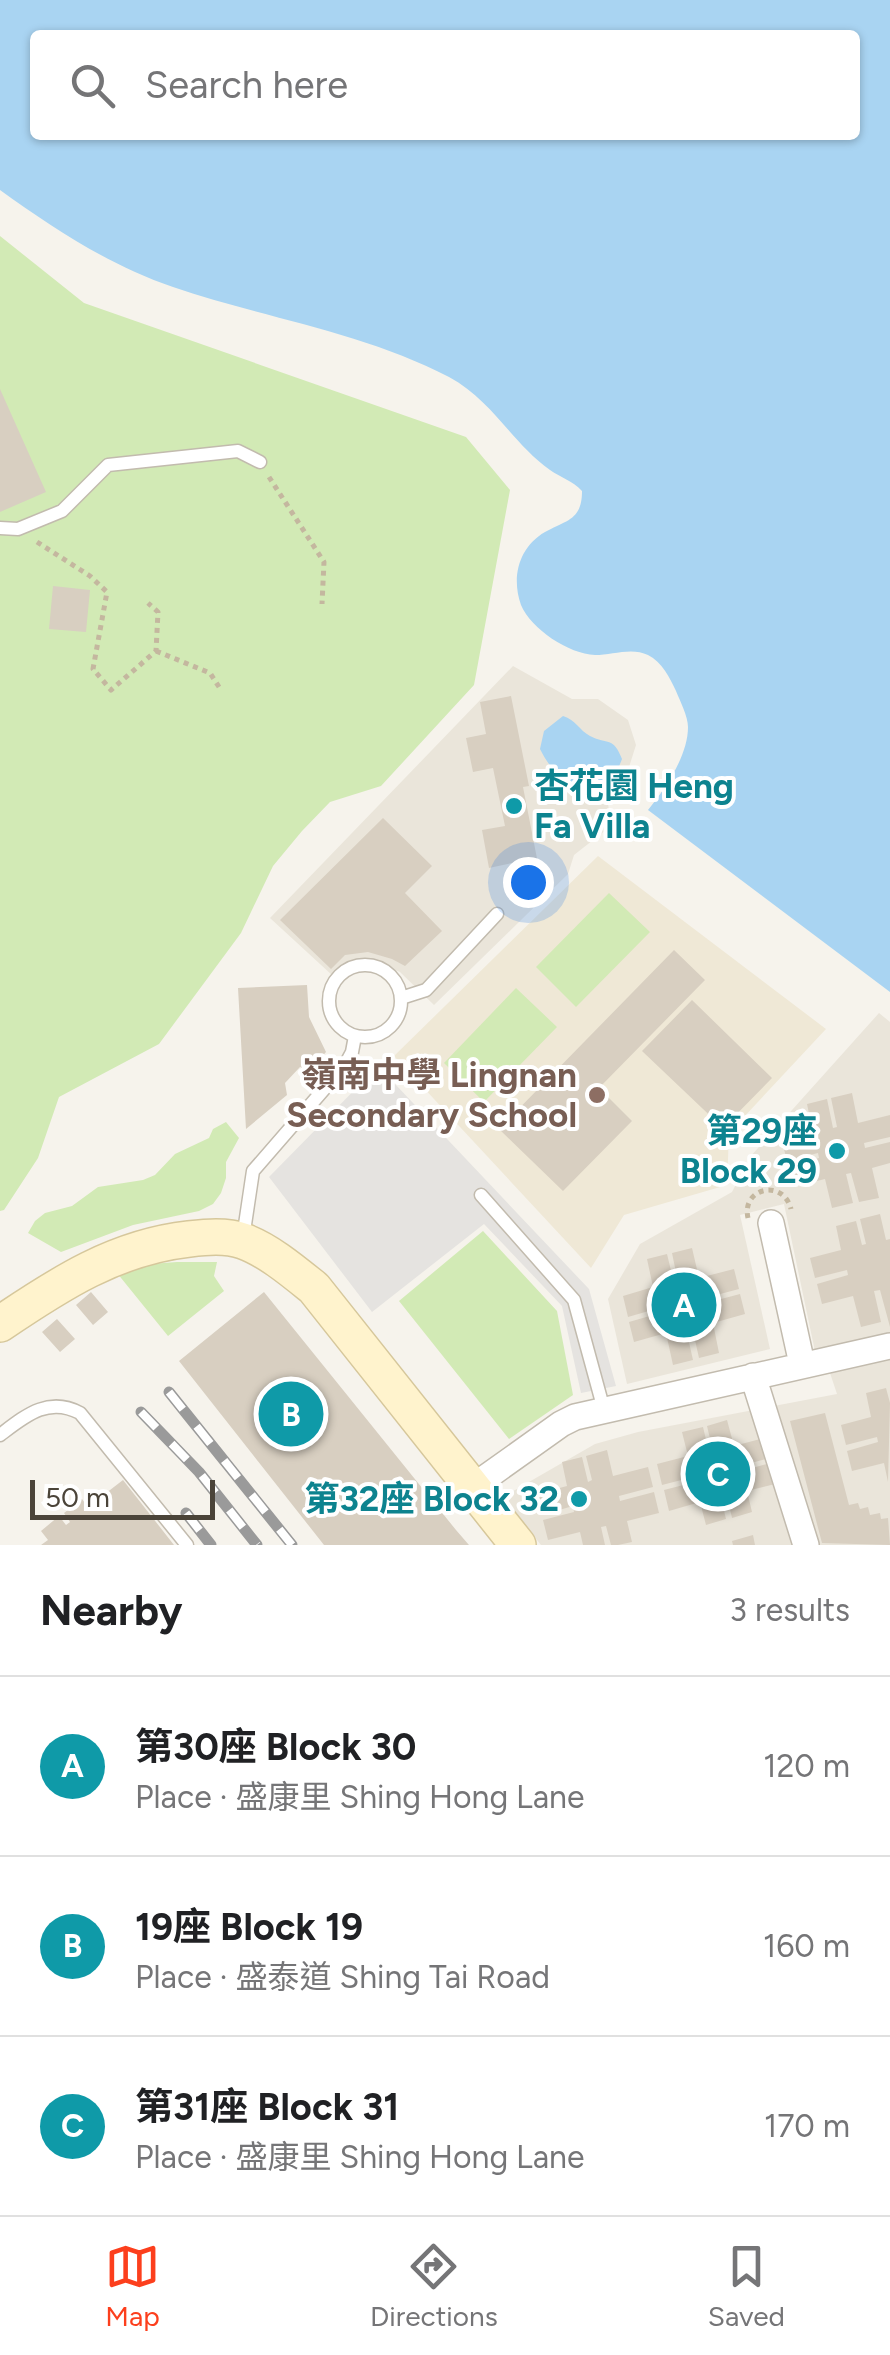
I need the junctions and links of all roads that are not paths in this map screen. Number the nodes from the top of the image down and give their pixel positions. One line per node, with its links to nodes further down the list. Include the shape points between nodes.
1 (260, 462): 2 (lane, via 238,452 108,464 62,510 18,530)
2 (0, 528)
3 (497, 914): 4 (lane, via 426,990)
4 (401, 998): 5 (lane, via 388,1029); 5 (lane, via 382,969 347,970 329,999 336,1022)
5 (354, 1036): 8 (lane, via 346,1064 253,1171)
6 (481, 1195): 13 (lane, via 574,1300)
7 (770, 1222): 11 (street)
8 (242, 1241): 9 (street, via 191,1239 120,1254); 15 (street, via 314,1288)
9 (0, 1324)
10 (890, 1346): 11 (street)
11 (802, 1364): 12 (street)
12 (753, 1376): 13 (street); 18 (street)
13 (604, 1410): 15 (street, via 560,1424)
14 (0, 1436): 16 (lane, via 42,1407 80,1413)
15 (474, 1486): 17 (street)
16 (187, 1545)
17 (518, 1545)
18 (806, 1545)

